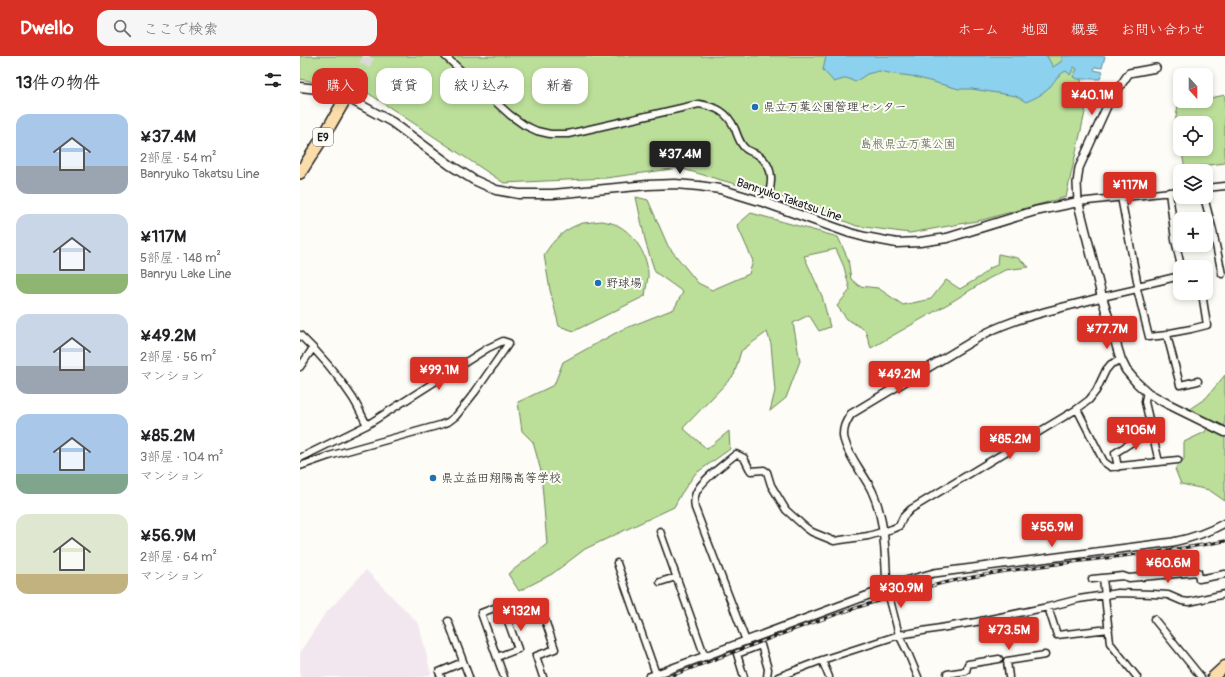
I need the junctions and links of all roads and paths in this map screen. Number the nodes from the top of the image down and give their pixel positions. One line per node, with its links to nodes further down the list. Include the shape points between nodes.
1 (445, 56): 14 (street, via 510,115 524,125 550,134 568,134 699,104 720,110 728,117 743,147 766,163 771,175 771,189)
2 (1156, 68): 13 (street, via 1129,72 1108,104 1079,168)
3 (300, 87): 14 (main road, Banryuko Takatsu Line, via 335,91 358,102 392,122 450,165 496,190 519,194 553,194 675,184 720,190)
4 (339, 104): 6 (highway, E9)
5 (340, 104): 7 (highway, E9, via 325,134)
6 (300, 166)
7 (300, 173)
8 (1225, 186): 9 (street)
9 (1213, 187)
10 (1169, 192): 11 (street); 12 (street); 16 (street)
11 (1173, 192)
12 (1121, 198): 13 (street); 19 (street)
13 (1078, 202): 14 (main road, Banryuko Takatsu Line, via 1035,211 947,238 897,243 865,238); 20 (main road)
14 (766, 203)
15 (1206, 204): 17 (street)
16 (1180, 260)
17 (1222, 274)
18 (1173, 278): 19 (street)
19 (1138, 287): 20 (street); 23 (street, via 1149,337)
20 (1102, 297): 25 (main road); 40 (street, via 1000,326 851,414 843,431 844,440 872,491 881,516)
21 (1203, 300): 23 (street, via 1208,325)
22 (300, 335): 24 (street)
23 (1167, 335): 27 (street, via 1180,385)
24 (313, 348): 26 (street); 30 (street, via 336,373)
25 (1120, 360): 28 (main road, via 1130,375); 29 (street, via 1111,364 1090,400)
26 (300, 367)
27 (1198, 381)
28 (1148, 393): 31 (main road); 32 (street, via 1145,402)
29 (1077, 409): 37 (street, via 1104,462 1111,467); 40 (street, via 911,509 899,526)
30 (367, 425): 33 (street); 36 (street, via 488,348 503,341 509,343 450,424)
31 (1225, 432)
32 (1153, 435): 35 (street); 37 (street, via 1137,439 1115,454)
33 (300, 458)
34 (1178, 460): 35 (street)
35 (1160, 462): 37 (street)
36 (300, 466)
37 (1118, 467)
38 (1225, 523): 45 (street, via 1211,531 1173,542 934,572)
39 (660, 531): 43 (street)
40 (883, 531): 45 (street); 54 (street, via 834,541 812,532 786,510 771,485 767,472 751,471 744,458 736,454 701,484 694,500)
41 (618, 564): 62 (street)
42 (1225, 574): 46 (street, via 1199,579 1198,572 1129,578 1122,576 1092,580 1104,578)
43 (676, 577): 44 (street); 56 (street)
44 (660, 582)
45 (887, 588): 53 (street); 54 (street)
46 (1105, 594): 47 (street, via 1168,595 1189,602); 48 (street); 52 (street)
47 (1225, 594)
48 (1048, 607): 52 (street, via 1057,635); 53 (street)
49 (1154, 618): 75 (street)
50 (545, 620): 66 (street, via 555,649 536,656)
51 (448, 621): 60 (street)
52 (1109, 629): 74 (street, via 1110,643)
53 (899, 635): 59 (street); 71 (street)
54 (746, 641): 56 (street)
55 (1045, 655): 73 (street, via 1007,660)
56 (705, 656): 62 (street)
57 (497, 657): 57 (street, via 481,613 502,605 518,649); 65 (street)
58 (998, 659): 72 (street, via 968,664 966,671 947,674)
59 (822, 660): 69 (street); 70 (street)
60 (463, 662): 63 (street, via 439,672); 64 (street)
61 (1225, 666): 76 (highway)
62 (653, 676)
63 (441, 677)
64 (469, 677)
65 (504, 677)
66 (543, 677)
67 (744, 677): 68 (street, via 737,654 760,645)
68 (768, 677)
69 (778, 677)
70 (829, 677)
71 (918, 677)
72 (948, 677)
73 (1009, 677)
74 (1137, 677)
75 (1201, 677)
76 (1213, 677)

